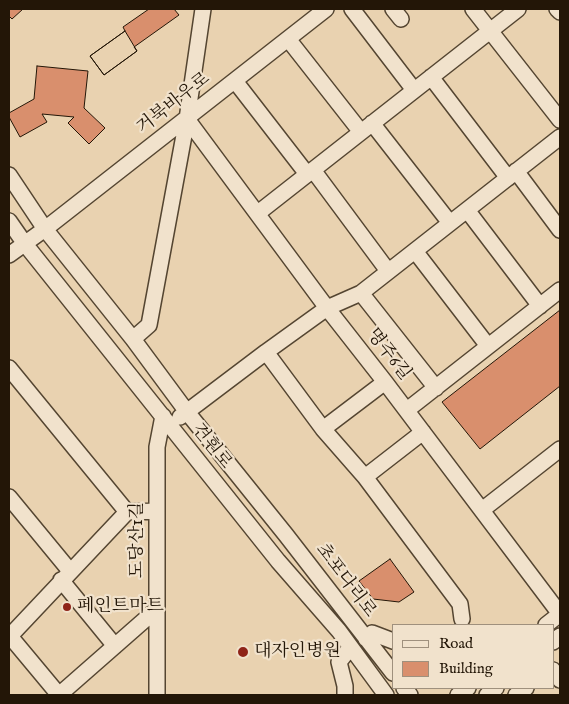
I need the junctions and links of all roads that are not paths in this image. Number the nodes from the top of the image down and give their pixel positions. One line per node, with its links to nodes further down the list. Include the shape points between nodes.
1 (203, 9): 13 (street)
2 (326, 9): 9 (street, 거북바우로)
3 (352, 9): 12 (street)
4 (473, 9): 8 (street)
5 (518, 9): 8 (street)
6 (557, 9): 7 (street)
7 (560, 12)
8 (490, 31): 10 (street); 14 (street)
9 (288, 39): 11 (street, 거북바우로); 15 (street)
10 (431, 77): 12 (street); 18 (street)
11 (235, 81): 13 (street, 거북바우로); 17 (street)
12 (414, 90): 15 (street)
13 (187, 119): 21 (street, 명주6길); 24 (street, 거북바우로); 34 (street, via 149,325)
14 (560, 120)
15 (366, 128): 17 (street); 23 (street)
16 (560, 137): 18 (street)
17 (310, 172): 21 (street); 29 (street)
18 (512, 174): 20 (street); 25 (street)
19 (9, 175): 24 (street, 견훤로)
20 (467, 210): 23 (street); 32 (street)
21 (258, 213): 33 (street, 명주6길)
22 (9, 221): 26 (street, 견훤로)
23 (450, 223): 27 (street)
24 (45, 230): 26 (street, 거북바우로); 34 (street, 견훤로)
25 (560, 230)
26 (25, 244): 28 (street, 거북바우로); 42 (street, 견훤로)
27 (415, 251): 29 (street); 35 (street)
28 (9, 256)
29 (388, 271): 31 (street)
30 (560, 290): 32 (street)
31 (361, 293): 33 (street); 39 (street)
32 (540, 306): 35 (street)
33 (327, 308): 36 (street); 38 (street, 명주6길)
34 (133, 339): 41 (street, 견훤로)
35 (488, 346): 39 (street)
36 (266, 352): 41 (street); 43 (street)
37 (9, 368): 50 (street)
38 (385, 382): 40 (street, 명주6길); 43 (street)
39 (436, 388): 40 (street)
40 (407, 410): 44 (street, 명주6길)
41 (187, 412): 42 (street); 51 (street, 견훤로)
42 (166, 421): 49 (street, 도당산1길, via 156,447); 61 (street, 견훤로)
43 (323, 428): 46 (street)
44 (423, 432): 46 (street); 48 (street, 명주6길)
45 (560, 449): 48 (street)
46 (365, 477): 55 (street, via 460,604)
47 (9, 497): 52 (street)
48 (482, 510): 54 (street, 명주6길)
49 (157, 511): 50 (street); 53 (street, 도당산1길)
50 (126, 512): 52 (street)
51 (286, 535): 58 (street, 초포다리로)
52 (66, 576): 57 (street); 60 (street)
53 (157, 609): 60 (street); 63 (street, 도당산1길)
54 (560, 614): 56 (street)
55 (462, 619)
56 (547, 624)
57 (9, 635): 64 (street)
58 (366, 638): 59 (street, via 372,633); 62 (street, 초포다리로)
59 (392, 641)
60 (115, 646): 64 (street)
61 (350, 648): 65 (street, via 339,662); 66 (street, 견훤로)
62 (392, 672)
63 (152, 692)
64 (59, 695)
65 (345, 695)
66 (386, 695)

